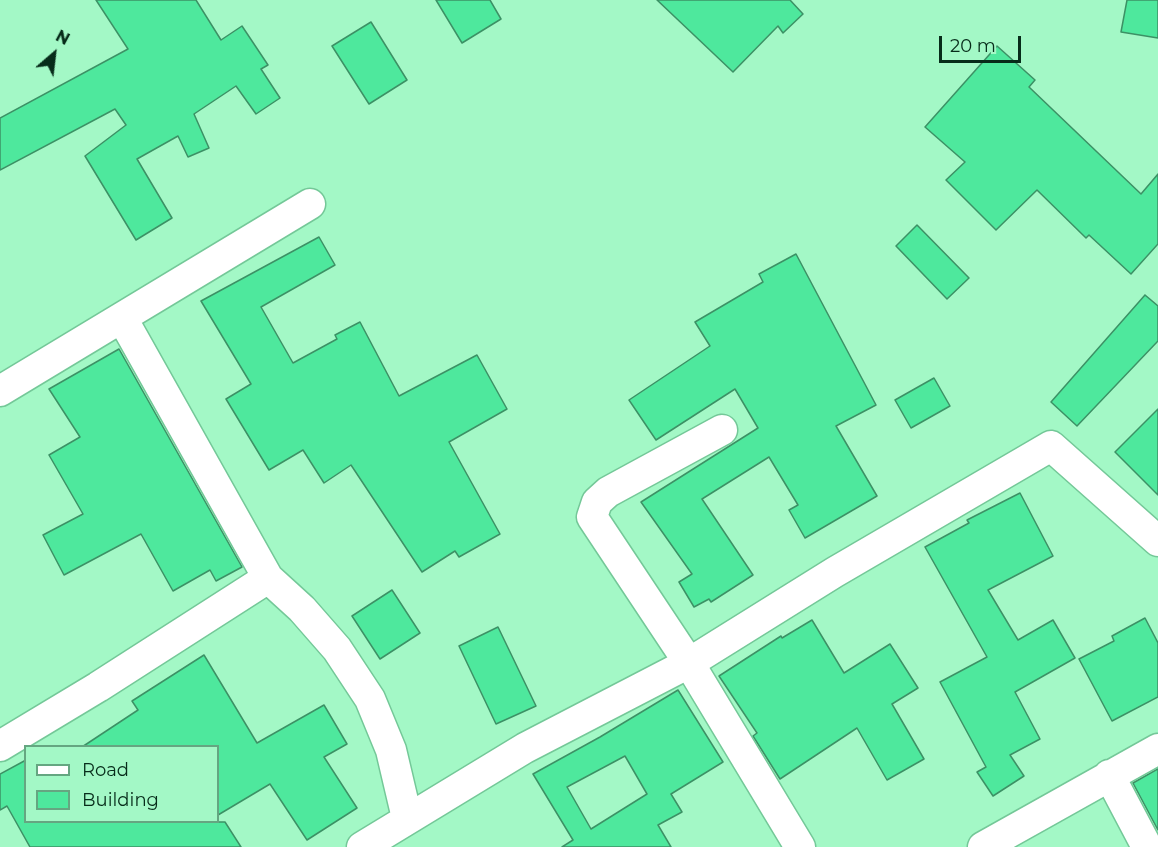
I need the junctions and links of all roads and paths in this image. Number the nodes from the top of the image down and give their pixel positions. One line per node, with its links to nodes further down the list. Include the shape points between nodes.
1 (310, 204): 2 (street)
2 (122, 318): 3 (street); 6 (street)
3 (0, 391)
4 (722, 430): 7 (street, via 609,492 597,502 592,518)
5 (1158, 541): 7 (street, via 1051,446)
6 (267, 578): 8 (street); 11 (street, via 302,609 337,649 370,699 391,750)
7 (689, 663): 11 (street, via 525,748); 13 (street)
8 (0, 746)
9 (1158, 749): 10 (street)
10 (1109, 775): 14 (street); 15 (street)
11 (407, 818): 12 (street)
12 (362, 847)
13 (800, 847)
14 (983, 847)
15 (1147, 847)

